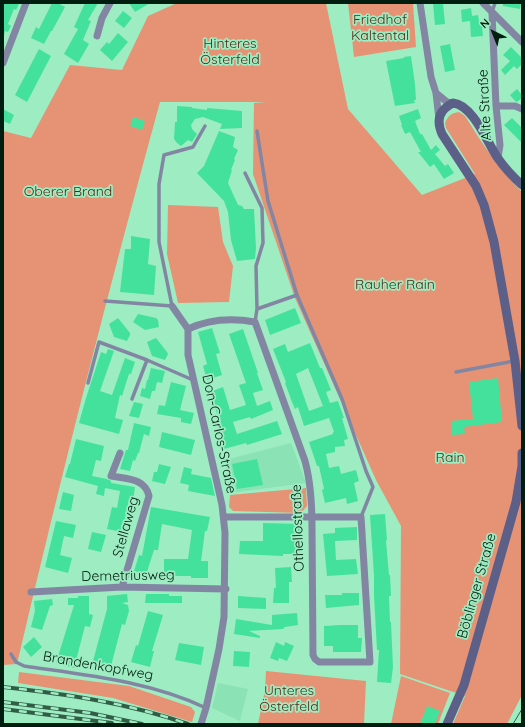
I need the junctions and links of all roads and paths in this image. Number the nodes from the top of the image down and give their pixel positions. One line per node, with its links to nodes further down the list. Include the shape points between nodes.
1 (26, 3): 9 (street)
2 (110, 3): 7 (street)
3 (420, 3): 10 (street, via 431,77)
4 (483, 3): 6 (street)
5 (495, 3): 6 (lane, Alte Straße)
6 (492, 13): 8 (street); 12 (street, Alte Straße)
7 (97, 36)
8 (522, 42)
9 (3, 63)
10 (436, 93): 11 (street); 14 (street)
11 (454, 104): 14 (main road, via 446,108); 17 (main road, via 464,106 469,112)
12 (496, 106): 13 (street, via 515,106); 17 (street, Alte Straße, via 500,145)
13 (522, 109)
14 (439, 119): 27 (main road, via 442,134 476,186 484,205 494,242)
15 (205, 126): 22 (lane, via 193,147 164,155 159,184 160,242)
16 (257, 131): 20 (lane, via 268,201)
17 (498, 158): 19 (main road)
18 (245, 173): 23 (lane, via 262,208 263,243 256,266)
19 (522, 185)
20 (298, 295): 23 (lane); 36 (lane, via 342,399 373,487)
21 (105, 301): 22 (lane)
22 (172, 306): 25 (street)
23 (257, 309): 24 (lane)
24 (255, 322): 25 (street, via 211,321); 37 (street, Othellostraße, via 305,461 309,477)
25 (188, 329): 29 (street, Don-Carlos-Straße, via 188,355)
26 (147, 360): 29 (lane); 30 (lane, via 99,342); 31 (lane)
27 (515, 360): 28 (lane); 32 (main road)
28 (456, 372)
29 (194, 380): 35 (street, Don-Carlos-Straße)
30 (88, 383)
31 (132, 399)
32 (522, 426)
33 (522, 452): 44 (main road, Böblinger Straße, via 516,502 464,684)
34 (120, 453): 38 (street, Stellaweg, via 111,476 140,482 150,496)
35 (224, 517): 37 (street); 39 (street, Don-Carlos-Straße)
36 (361, 517): 37 (street); 37 (street, Othellostraße, via 370,662 319,662 313,656)
37 (312, 518)
38 (122, 587): 39 (street, Demetriusweg); 40 (street, Demetriusweg)
39 (226, 589): 42 (street, Don-Carlos-Straße, via 219,649)
40 (31, 592)
41 (11, 654): 42 (lane, Brandenkopfweg, via 16,662 24,666 132,683 154,689)
42 (205, 712): 43 (street, Don-Carlos-Straße)
43 (201, 724)
44 (447, 724)

